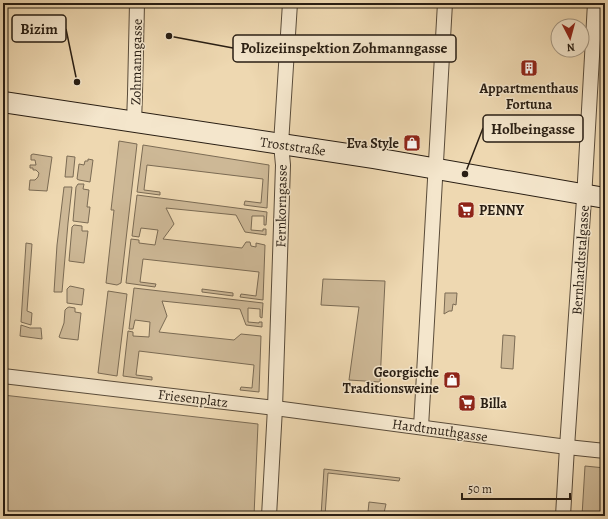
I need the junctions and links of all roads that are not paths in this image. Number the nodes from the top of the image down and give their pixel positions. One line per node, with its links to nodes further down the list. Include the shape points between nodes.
1 (137, 3): 6 (street, Zohmanngasse)
2 (290, 3): 7 (street, Fernkorngasse)
3 (445, 3): 8 (street)
4 (595, 3): 9 (street, Bernhardtstalgasse)
5 (3, 102): 6 (street, Troststraße)
6 (134, 122): 7 (street, Troststraße)
7 (282, 144): 8 (street, Troststraße); 12 (street, Fernkorngasse)
8 (435, 168): 9 (street, Troststraße); 13 (street)
9 (585, 194): 10 (street, Troststraße); 14 (street, Bernhardtstalgasse)
10 (605, 198)
11 (3, 376): 12 (street, Friesenplatz)
12 (275, 408): 13 (street, Hardtmuthgasse); 16 (street)
13 (422, 427): 14 (street, Hardtmuthgasse)
14 (567, 447): 15 (street, Hardtmuthgasse); 17 (street, Bernhardtstalgasse)
15 (605, 451)
16 (269, 516)
17 (563, 516)

